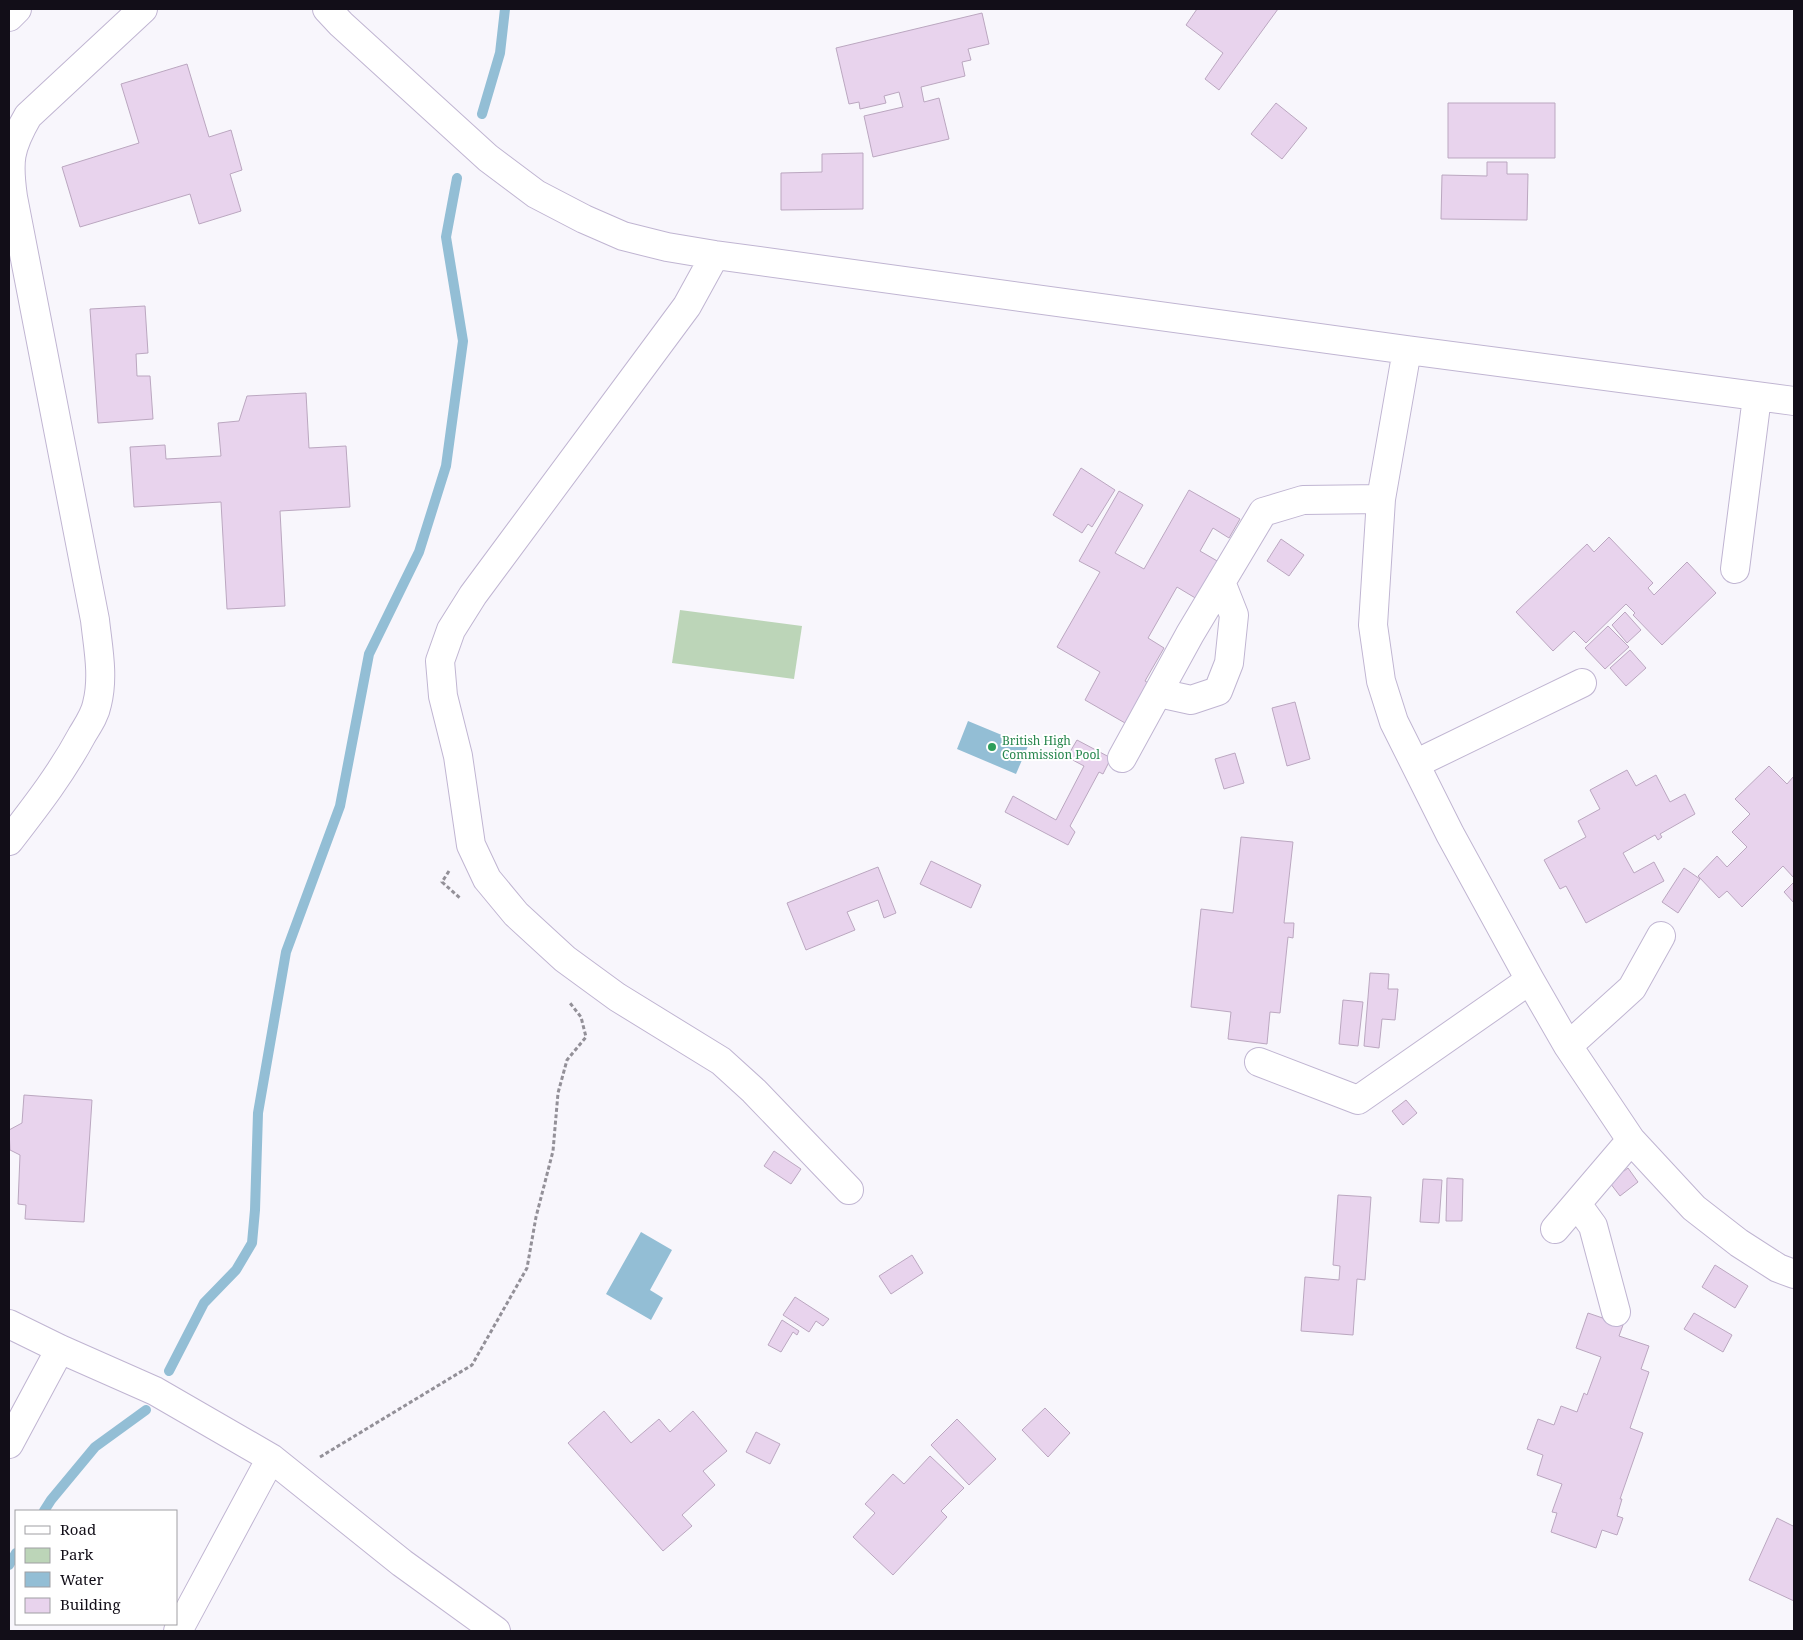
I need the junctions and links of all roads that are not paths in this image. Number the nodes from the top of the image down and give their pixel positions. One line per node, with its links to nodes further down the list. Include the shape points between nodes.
1 (17, 9): 4 (street)
2 (143, 9): 16 (street, via 28,116 16,136 10,155 13,198 95,620 101,679 97,704 78,742 58,776)
3 (327, 9): 5 (street, via 488,158 536,194 584,220 623,236 667,248)
4 (9, 17)
5 (715, 255): 6 (street); 22 (street, via 687,306 473,595 452,630 440,661 444,696 458,756 471,845 487,879 516,914 565,959 617,997 721,1061)
6 (1407, 350): 7 (street); 9 (street)
7 (1756, 396): 8 (street); 10 (street)
8 (1794, 401)
9 (1381, 499): 11 (street, via 1303,500 1263,512); 15 (street, via 1373,625 1381,681 1394,722)
10 (1735, 569)
11 (1220, 582): 13 (street); 13 (street, via 1234,615 1229,662 1218,691 1191,700)
12 (1582, 683): 15 (street)
13 (1159, 692): 14 (street)
14 (1122, 758)
15 (1416, 764): 18 (street, via 1450,834)
16 (9, 841)
17 (1661, 936): 19 (street, via 1632,988)
18 (1530, 980): 19 (street); 20 (street, via 1358,1100)
19 (1568, 1046): 21 (street)
20 (1259, 1062)
21 (1631, 1140): 23 (street); 25 (street, via 1694,1208 1738,1243)
22 (849, 1190)
23 (1576, 1204): 24 (street); 26 (street, via 1593,1226)
24 (1555, 1229)
25 (1794, 1274)
26 (1616, 1312)
27 (9, 1324): 28 (street)
28 (60, 1349): 29 (street); 30 (street, via 155,1391)
29 (9, 1444)
30 (281, 1466): 31 (street); 32 (street, via 402,1563)
31 (178, 1631)
32 (496, 1631)

